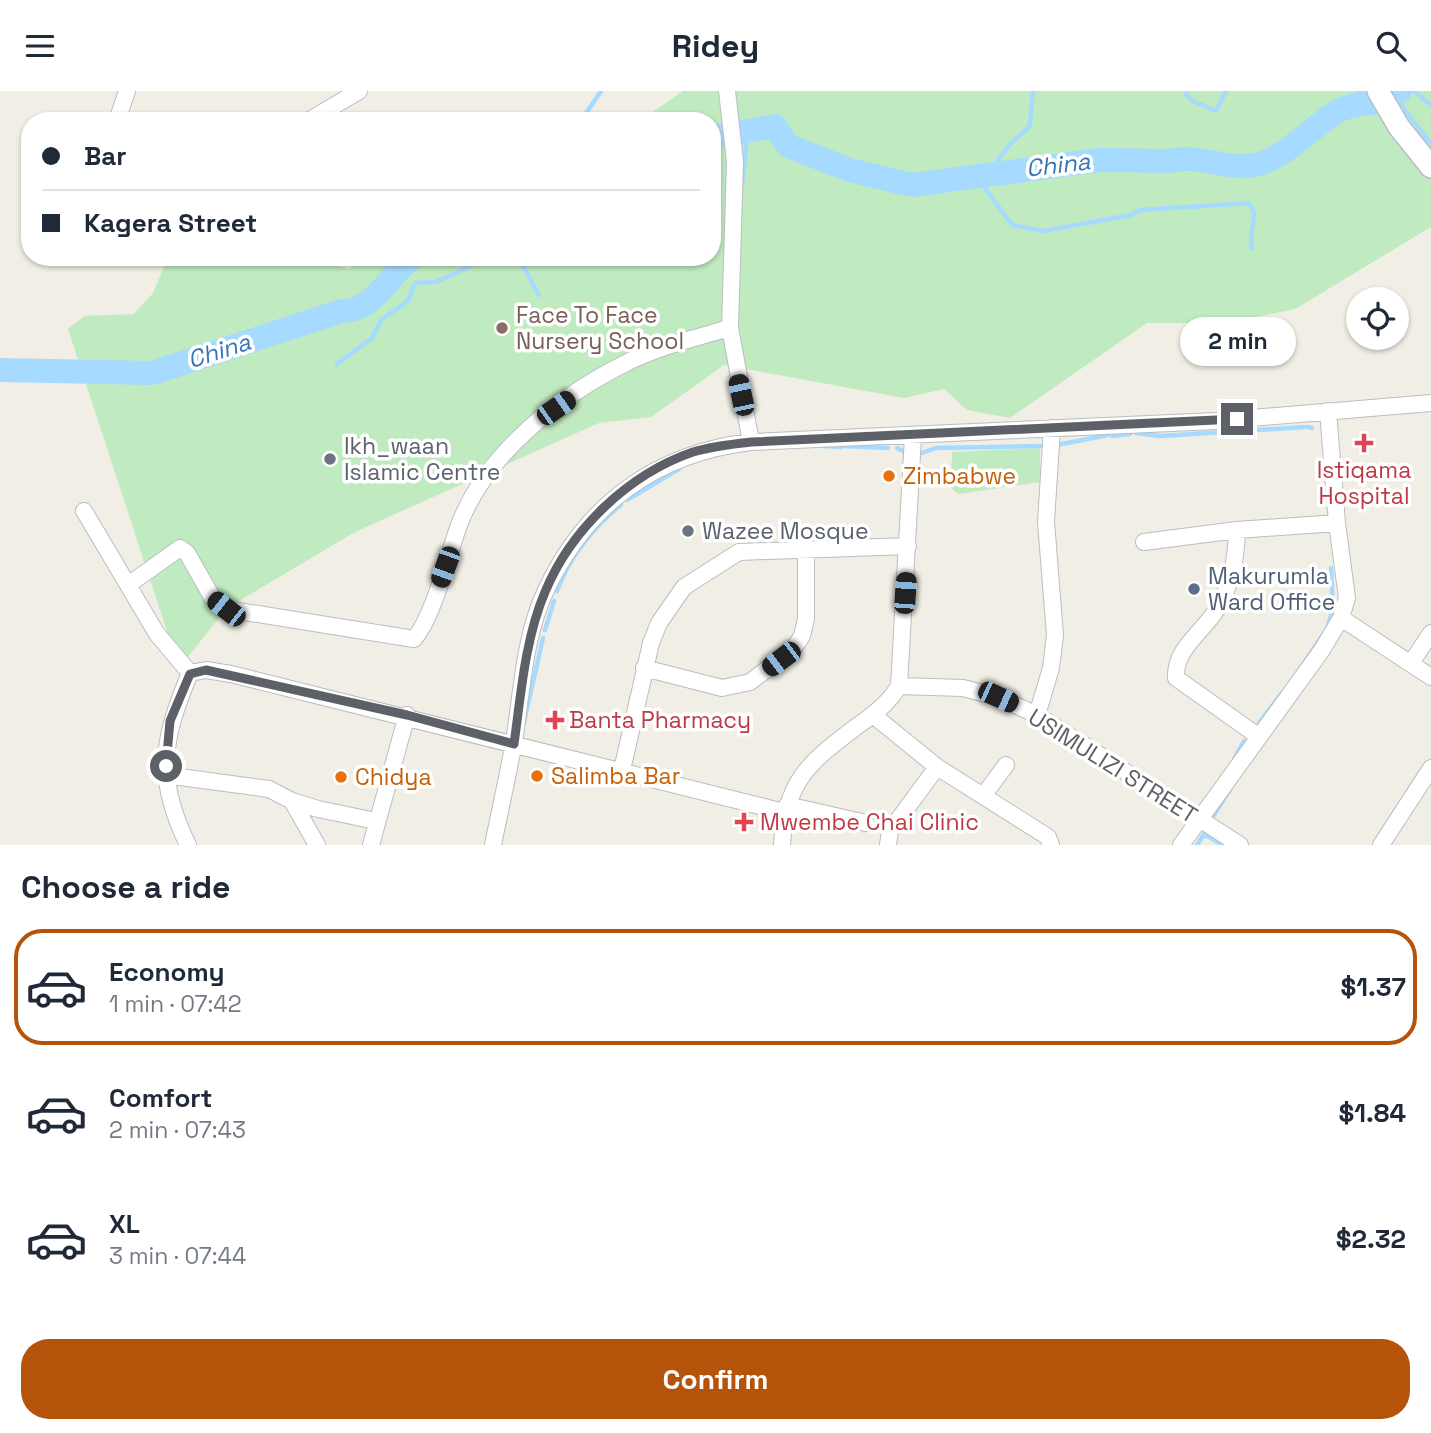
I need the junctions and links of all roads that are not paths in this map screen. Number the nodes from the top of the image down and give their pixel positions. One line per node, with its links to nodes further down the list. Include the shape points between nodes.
1 (127, 91): 5 (street)
2 (359, 91): 6 (street)
3 (1379, 93): 7 (main road)
4 (728, 94): 8 (street, via 735,161)
5 (120, 112)
6 (323, 112)
7 (1431, 167)
8 (730, 328): 13 (street); 20 (street, via 624,364 556,408 506,453 481,483 462,519 416,637 226,609 212,597 180,548)
9 (1431, 403): 10 (street)
10 (1328, 411): 11 (street); 15 (street)
11 (1052, 428): 12 (street); 30 (street, via 1046,522 1055,635)
12 (913, 436): 13 (street); 18 (street)
13 (751, 442): 32 (street, via 716,446 667,463 620,495 571,545 545,592 529,643)
14 (84, 511): 20 (street)
15 (1336, 523): 16 (street); 21 (street, via 1346,598)
16 (1237, 530): 17 (street); 31 (street, via 1236,562 1226,592 1183,653 1176,678)
17 (1144, 542)
18 (908, 546): 19 (street); 27 (street)
19 (806, 547): 24 (street, via 739,552 684,587 659,622); 24 (street, via 802,636 793,649 750,682 722,688)
20 (128, 585): 25 (street, via 157,634)
21 (1341, 618): 23 (street); 31 (street)
22 (1431, 633): 23 (street)
23 (1411, 663): 26 (street)
24 (644, 667): 36 (street)
25 (190, 674): 28 (street, via 206,670 231,674); 37 (street, via 170,721)
26 (1431, 677)
27 (899, 686): 29 (street); 30 (street, USIMULIZI STREET, via 963,688 998,697)
28 (407, 715): 32 (street); 42 (street)
29 (873, 715): 34 (street); 40 (street, via 809,765)
30 (1037, 715): 41 (street, USIMULIZI STREET)
31 (1258, 736): 41 (street)
32 (514, 744): 36 (street); 47 (street)
33 (1006, 765): 38 (street)
34 (937, 767): 38 (street); 49 (street, via 890,831)
35 (1431, 768): 53 (street)
36 (622, 770): 40 (street)
37 (165, 775): 39 (street, via 269,789); 44 (street, via 177,823)
38 (983, 796): 50 (street, via 1048,837)
39 (292, 801): 42 (street); 45 (street)
40 (785, 808): 43 (street); 48 (street)
41 (1198, 819): 51 (street); 52 (street, USIMULIZI STREET)
42 (376, 821): 46 (street)
43 (866, 823)
44 (188, 845)
45 (317, 845)
46 (371, 845)
47 (493, 845)
48 (782, 845)
49 (888, 845)
50 (1051, 845)
51 (1181, 845)
52 (1240, 845)
53 (1381, 845)

